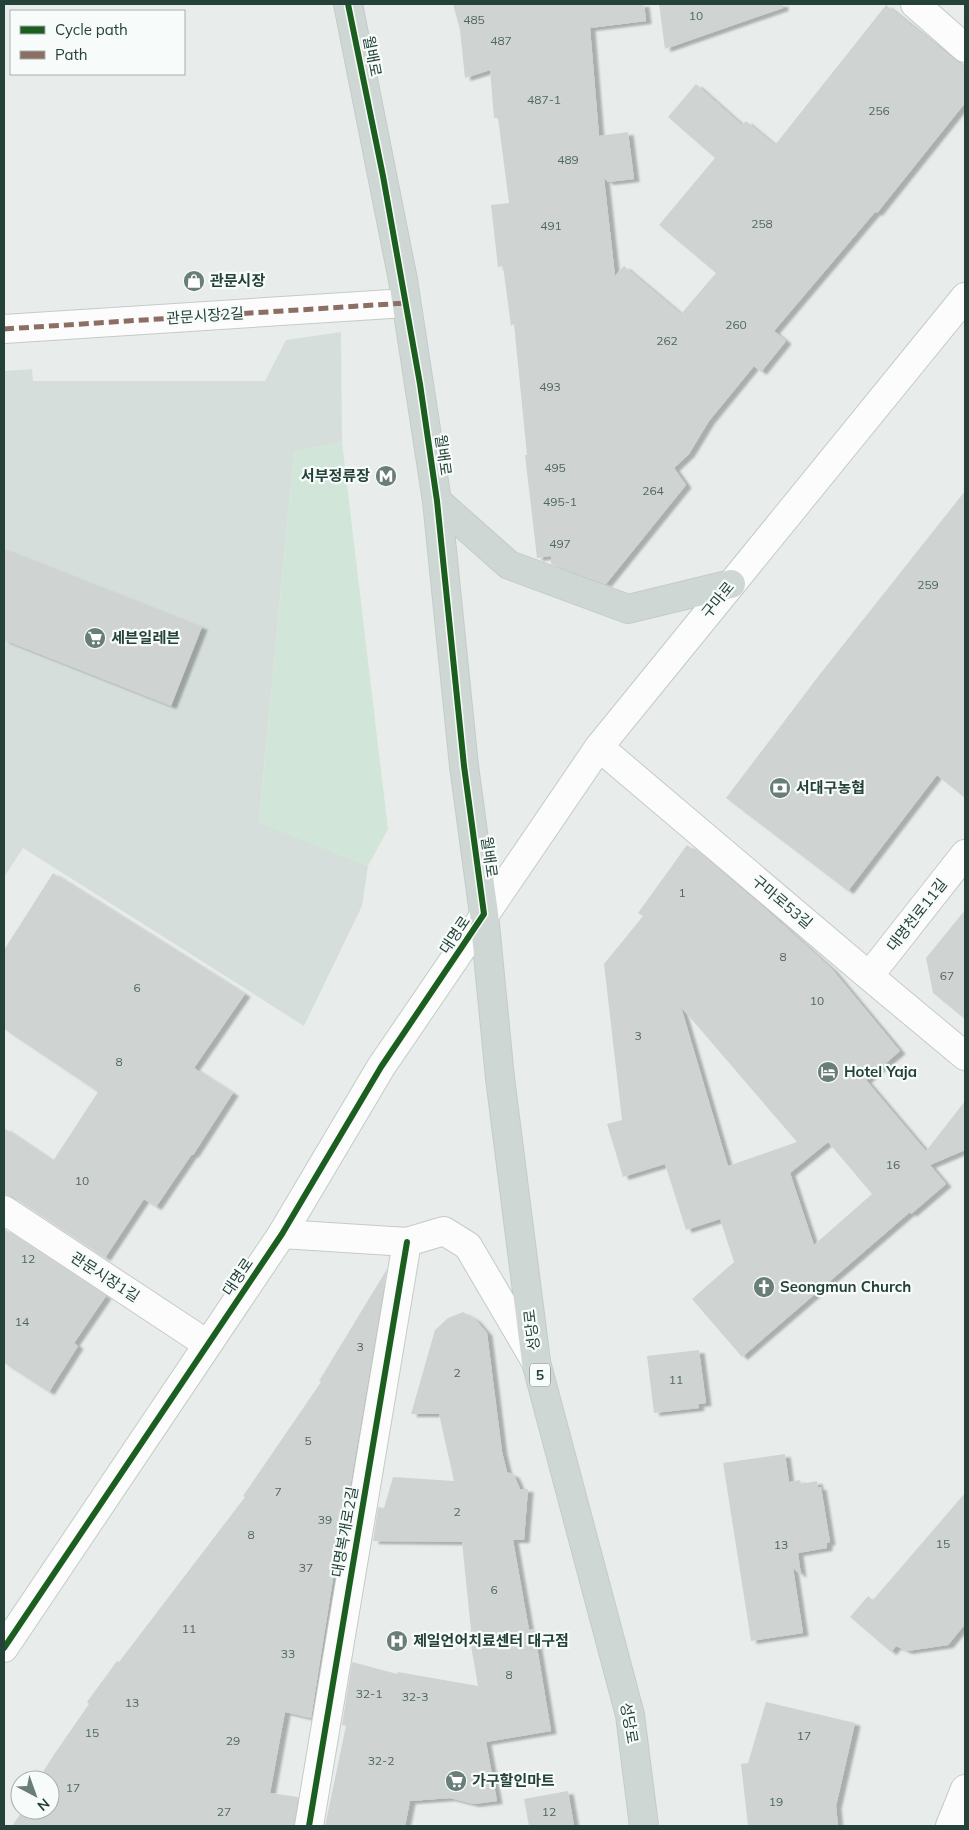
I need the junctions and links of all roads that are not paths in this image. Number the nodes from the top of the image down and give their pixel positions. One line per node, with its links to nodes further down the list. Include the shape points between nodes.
1 (348, 4): 5 (main road, 월배로 / 5)
2 (915, 4): 3 (street)
3 (965, 48)
4 (965, 297): 8 (street, 구마로)
5 (406, 303): 6 (street, 관문시장2길); 7 (main road, 월배로 / 5)
6 (4, 329)
7 (437, 501): 8 (main road, via 509,565 628,609); 11 (main road, 월배로 / 5, via 464,766)
8 (731, 584): 9 (street, 구마로)
9 (599, 747): 11 (street, 구마로); 12 (street, 구마로53길)
10 (965, 854): 12 (street, 대명천로11길)
11 (484, 914): 15 (street, 대명로, via 381,1067); 18 (main road, 성당로 / 5, via 500,1078)
12 (869, 976): 13 (street, 구마로53길)
13 (965, 1056)
14 (4, 1210): 17 (street, 관문시장1길)
15 (282, 1234): 16 (street); 17 (street, 대명로)
16 (407, 1242): 18 (street, via 444,1231 468,1246); 21 (street, 대명복개로2길)
17 (207, 1344): 19 (street, 대명로)
18 (536, 1362): 22 (main road, 성당로 / 5, via 630,1715)
19 (4, 1648)
20 (965, 1789): 23 (street)
21 (309, 1826)
22 (644, 1826)
23 (950, 1826)

